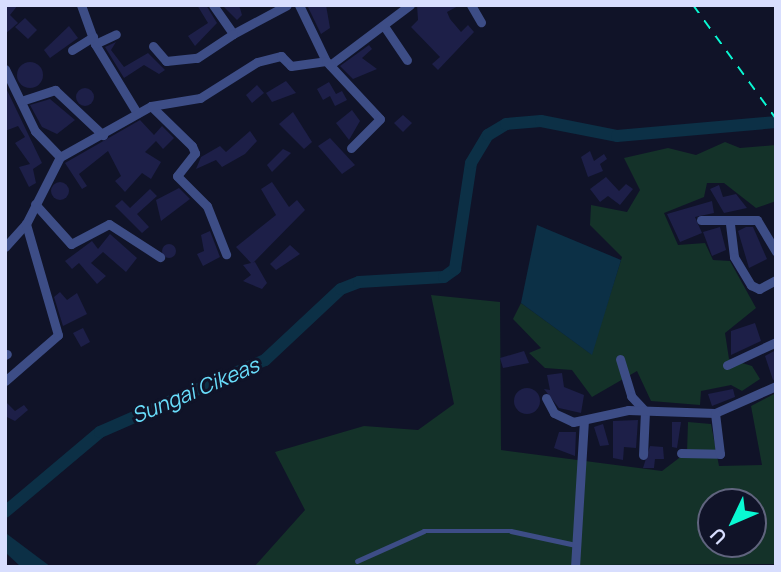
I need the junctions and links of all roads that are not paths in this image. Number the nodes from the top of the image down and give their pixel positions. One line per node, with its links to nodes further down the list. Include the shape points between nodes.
1 (81, 5): 11 (street)
2 (213, 5): 10 (street)
3 (287, 5): 10 (street)
4 (299, 5): 15 (street)
5 (410, 5): 8 (street)
6 (471, 5): 7 (street)
7 (481, 22)
8 (384, 26): 14 (street); 15 (street)
9 (116, 34): 11 (street)
10 (233, 34): 12 (street, via 197,58 166,61)
11 (94, 41): 13 (street); 19 (street)
12 (153, 46)
13 (72, 50)
14 (407, 60)
15 (328, 63): 18 (street, via 292,66 281,56 257,62 198,99); 21 (street, via 380,119)
16 (5, 69): 17 (street)
17 (21, 102): 20 (street, via 55,90); 22 (street, via 42,141)
18 (151, 106): 19 (street); 29 (street, via 192,146 195,153 177,176 206,206)
19 (137, 113): 20 (street)
20 (103, 135): 22 (street)
21 (351, 148)
22 (60, 157): 23 (street)
23 (35, 204): 25 (street); 30 (street, via 71,244 109,224)
24 (701, 220): 26 (street)
25 (26, 224): 27 (street); 35 (street, via 58,335)
26 (730, 224): 28 (street, via 757,220); 31 (street, via 734,257 751,285 759,289)
27 (5, 247)
28 (776, 252)
29 (226, 254)
30 (160, 257)
31 (776, 280)
32 (776, 342): 34 (street)
33 (620, 359): 38 (street, via 631,396)
34 (727, 365)
35 (5, 381)
36 (776, 386): 39 (street)
37 (546, 398): 40 (street, via 560,418)
38 (645, 411): 39 (street); 40 (street); 42 (street)
39 (715, 413): 41 (street, via 720,454)
40 (584, 420): 43 (street)
41 (681, 453)
42 (643, 455)
43 (576, 545): 44 (lane, via 511,531 424,531); 45 (street)
44 (357, 561)
45 (575, 567)

